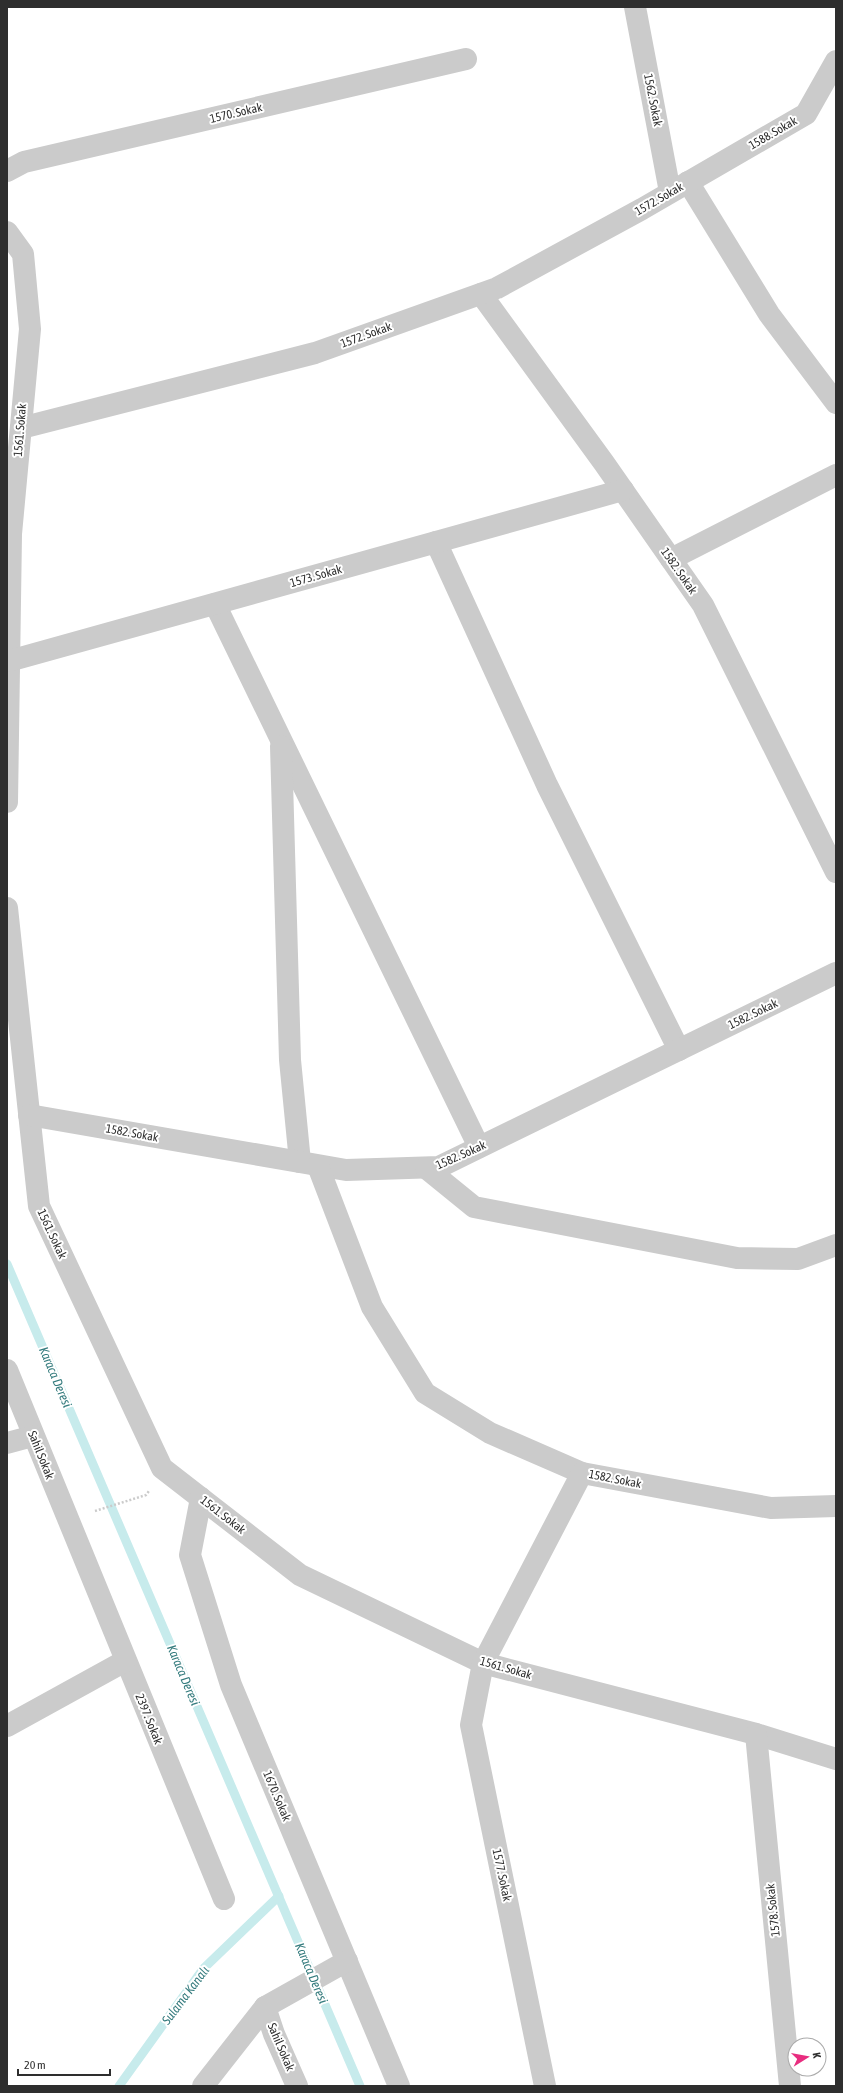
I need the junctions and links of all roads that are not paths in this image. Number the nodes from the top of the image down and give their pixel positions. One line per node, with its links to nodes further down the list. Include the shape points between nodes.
1 (635, 7): 5 (street, 1562. Sokak)
2 (466, 59): 4 (street, 1570. Sokak, via 24,162)
3 (836, 61): 5 (street, 1588. Sokak, via 806,114)
4 (7, 171)
5 (679, 187): 7 (street, 1572. Sokak, via 497,288); 8 (street)
6 (7, 232): 9 (street, 1561. Sokak, via 23,254 30,328)
7 (481, 294): 9 (street, 1572. Sokak, via 315,353); 11 (street, 1582. Sokak)
8 (836, 403)
9 (21, 428): 15 (street, 1561. Sokak, via 11,534)
10 (836, 475): 13 (street)
11 (623, 490): 12 (street, 1573. Sokak); 13 (street, 1582. Sokak)
12 (436, 542): 14 (street, 1573. Sokak); 22 (street, via 547,785)
13 (671, 559): 19 (street, 1582. Sokak, via 703,605)
14 (215, 604): 15 (street, 1573. Sokak); 16 (street)
15 (9, 661): 17 (street, 1561. Sokak)
16 (281, 739): 24 (street); 25 (street, via 290,1060)
17 (7, 753): 18 (street, 1561. Sokak)
18 (7, 802)
19 (836, 872)
20 (7, 908): 23 (street, 1561. Sokak)
21 (836, 973): 22 (street, 1582. Sokak)
22 (679, 1050): 24 (street, 1582. Sokak)
23 (29, 1115): 25 (street, 1582. Sokak); 32 (street, 1561. Sokak, via 39,1206 162,1468)
24 (479, 1147): 26 (street, 1582. Sokak, via 438,1168)
25 (309, 1164): 26 (street, 1582. Sokak, via 346,1170); 31 (street, via 372,1307 425,1393 490,1433)
26 (426, 1168): 27 (street, via 474,1207 730,1256 798,1258)
27 (836, 1245)
28 (7, 1370): 29 (street, Sahil Sokak)
29 (33, 1436): 30 (street); 34 (street, Sahil Sokak)
30 (7, 1444)
31 (582, 1473): 33 (street, 1582. Sokak, via 771,1508); 36 (street, 1582. Sokak)
32 (201, 1498): 36 (street, 1561. Sokak, via 300,1575); 41 (street, 1670. Sokak, via 190,1555 231,1685)
33 (836, 1506)
34 (71, 1529): 35 (street, 2397. Sokak)
35 (126, 1661): 37 (street); 40 (street, 2397. Sokak)
36 (483, 1663): 38 (street, 1561. Sokak); 46 (street, 1577. Sokak, via 471,1725)
37 (7, 1726)
38 (756, 1734): 39 (street, 1561. Sokak); 47 (street, 1578. Sokak)
39 (836, 1759)
40 (224, 1899)
41 (347, 1961): 42 (street); 45 (street, 1670. Sokak)
42 (265, 2007): 43 (street); 44 (street, Sahil Sokak)
43 (203, 2086)
44 (297, 2086)
45 (400, 2086)
46 (545, 2086)
47 (790, 2086)

